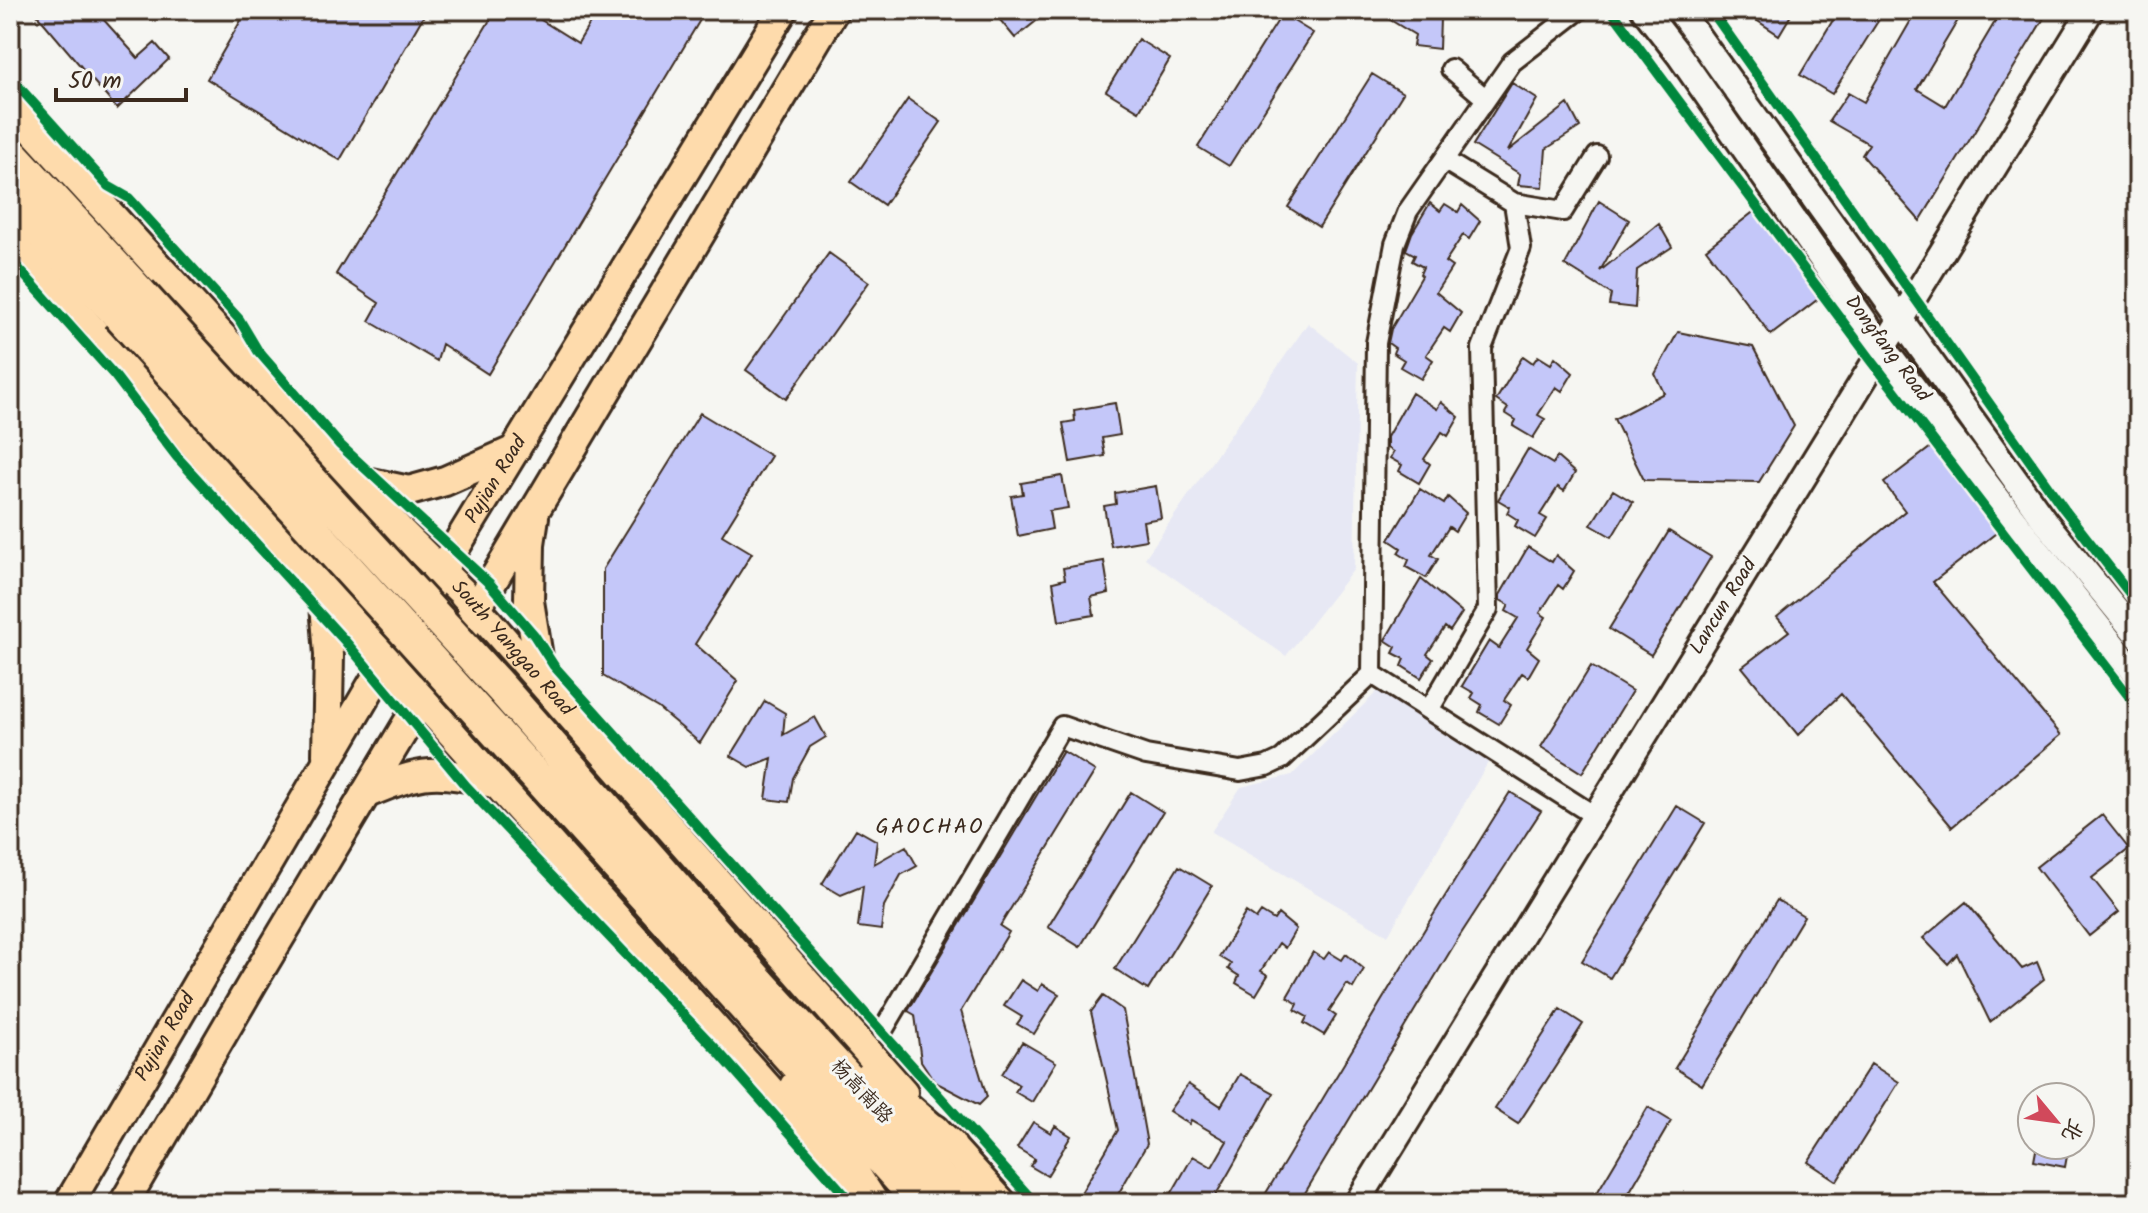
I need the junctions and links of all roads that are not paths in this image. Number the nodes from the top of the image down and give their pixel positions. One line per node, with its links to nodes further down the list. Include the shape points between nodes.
1 (783, 10): 19 (main road, Pujian Road)
2 (834, 10): 21 (main road)
3 (1579, 10): 8 (street, via 1512,62)
4 (1644, 10): 18 (main road, Dongfang Road)
5 (1679, 10): 17 (main road, Dongfang Road)
6 (2091, 10): 17 (main road, Lancun Road)
7 (1451, 69): 8 (street)
8 (1486, 99): 12 (street)
9 (10, 105): 20 (main road, South Yanggao Road)
10 (10, 152): 16 (highway, South Yanggao Road)
11 (1597, 156): 14 (street, via 1563,211)
12 (1444, 160): 14 (street); 27 (street, via 1408,211 1395,244 1376,343)
13 (10, 199): 16 (highway, South Yanggao Road)
14 (1514, 203): 31 (street, via 1521,248 1482,348 1488,609)
15 (10, 238): 23 (main road)
16 (129, 304): 36 (highway, South Yanggao Road, bridge, via 501,688)
17 (1900, 320): 18 (main road, Lancun Road); 25 (main road, Dongfang Road, via 2044,520)
18 (1882, 346): 28 (main road, Dongfang Road); 35 (main road, Lancun Road)
19 (515, 450): 20 (main road, via 409,491); 22 (main road, Pujian Road)
20 (352, 479): 22 (main road, South Yanggao Road)
21 (536, 509): 24 (main road); 29 (main road, via 529,601)
22 (441, 570): 24 (main road, South Yanggao Road); 26 (main road, Pujian Road)
23 (324, 592): 26 (main road); 32 (main road)
24 (476, 608): 29 (main road, South Yanggao Road); 30 (main road)
25 (2138, 636)
26 (386, 661): 30 (main road); 32 (main road, Pujian Road)
27 (1372, 674): 31 (street); 37 (street, via 1282,759 1240,771 1146,755 1062,726)
28 (2138, 676)
29 (542, 683): 38 (main road, South Yanggao Road)
30 (422, 699): 33 (main road); 34 (main road)
31 (1429, 710): 35 (street)
32 (327, 761): 39 (main road, Pujian Road)
33 (497, 784): 34 (main road, via 442,772 398,779); 41 (main road)
34 (365, 794): 40 (main road)
35 (1595, 816): 45 (main road, Lancun Road)
36 (749, 991): 38 (highway); 41 (highway); 42 (highway, South Yanggao Road); 43 (highway, 杨高南路)
37 (882, 1032)
38 (949, 1145): 44 (main road, South Yanggao Road)
39 (69, 1203)
40 (124, 1203)
41 (872, 1203)
42 (921, 1203)
43 (963, 1203)
44 (1002, 1203)
45 (1357, 1203)

